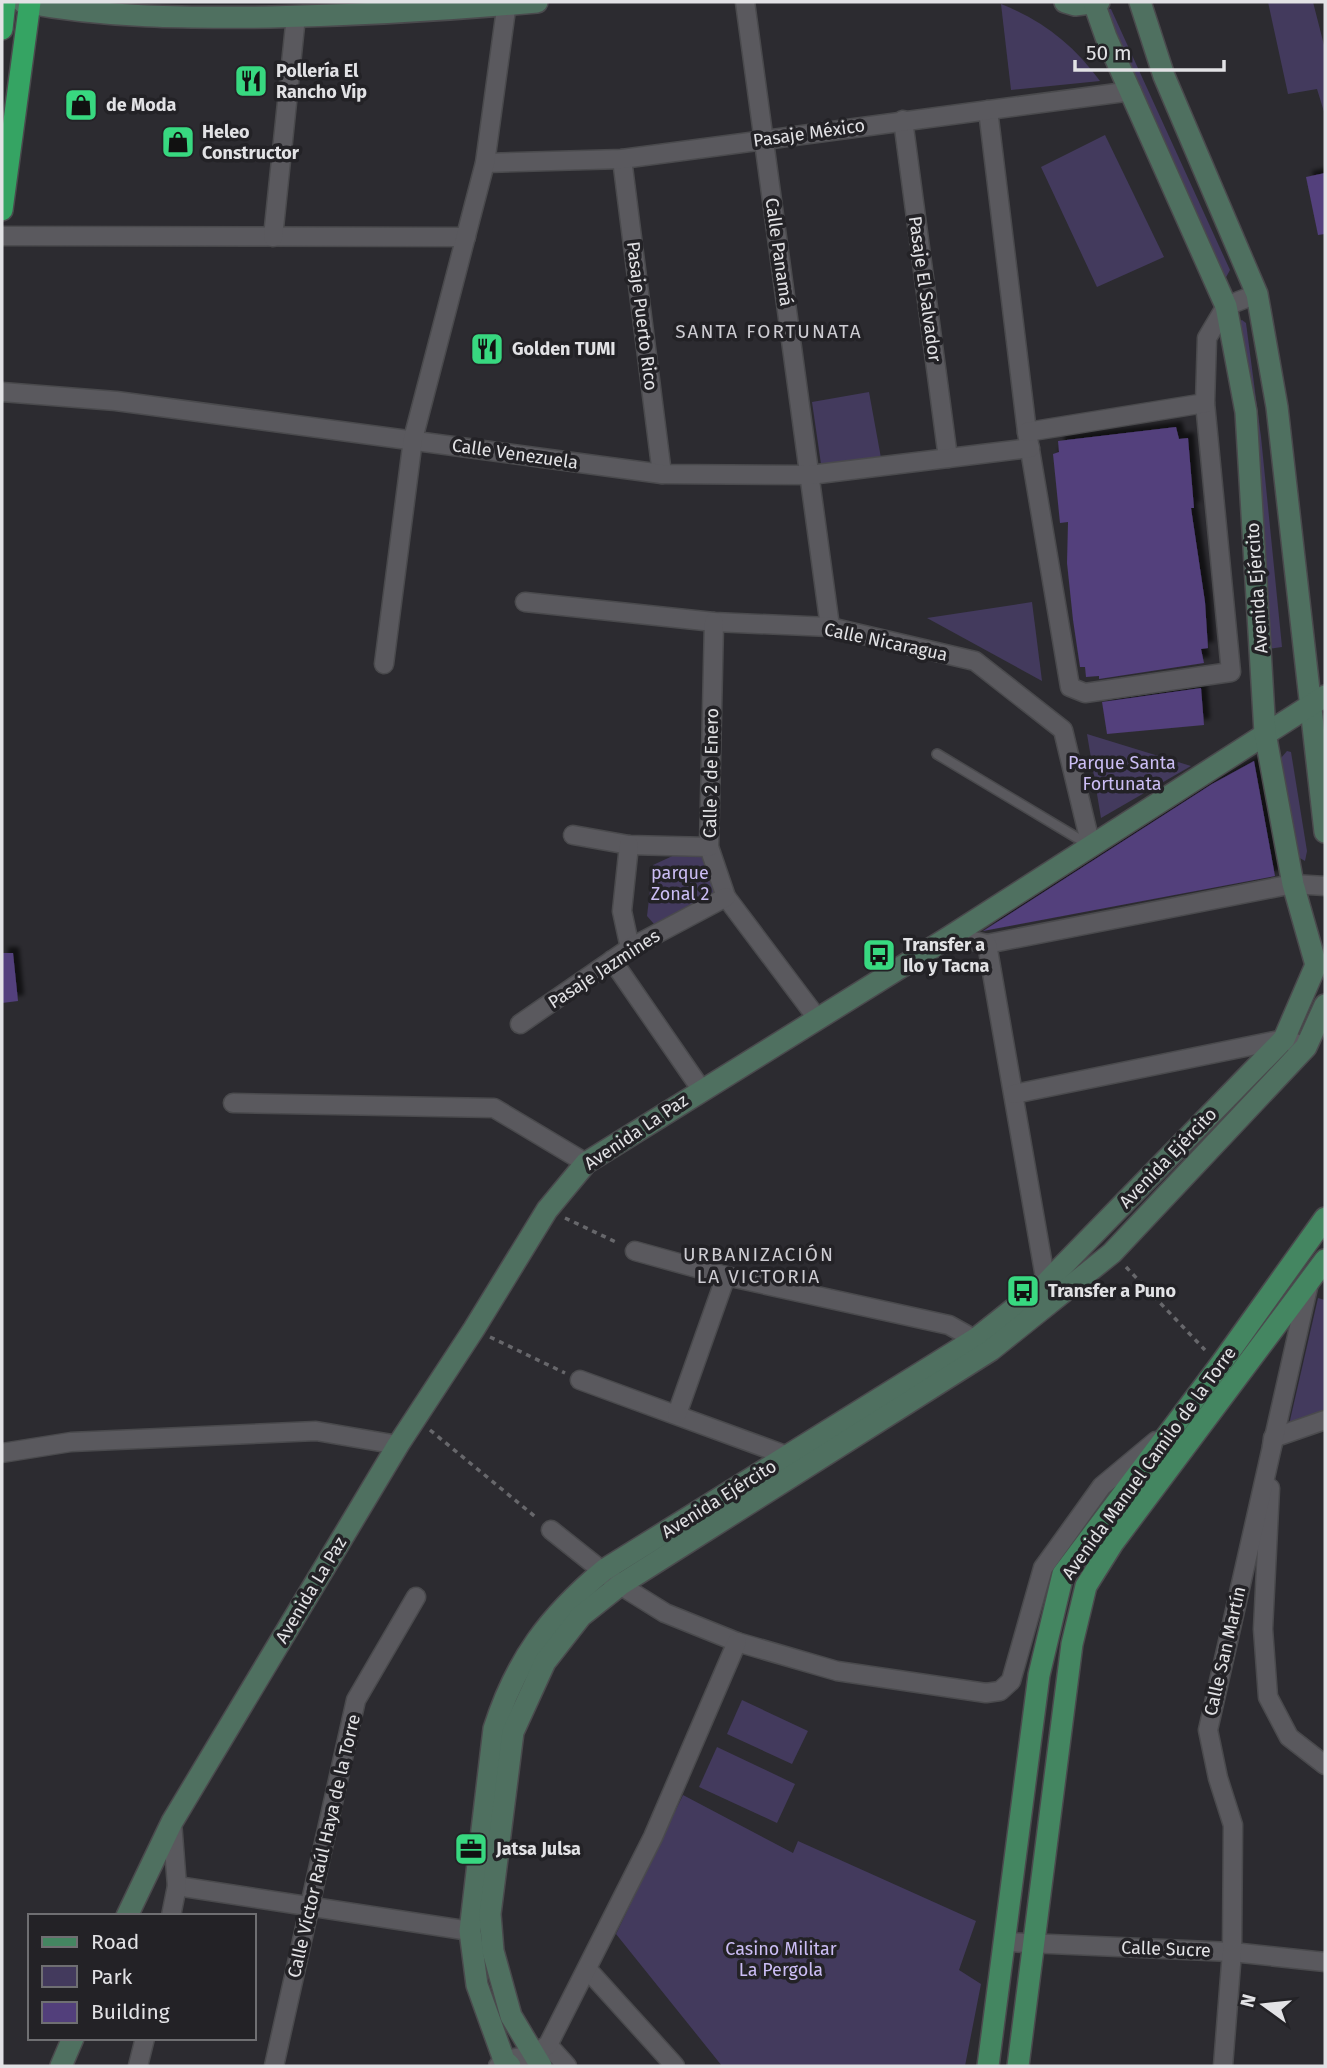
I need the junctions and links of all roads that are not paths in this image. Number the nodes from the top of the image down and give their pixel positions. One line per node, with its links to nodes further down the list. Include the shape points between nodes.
1 (5, 2): 10 (highway)
2 (27, 2): 9 (main road, via 108,16); 17 (highway)
3 (537, 2): 7 (main road)
4 (746, 2): 14 (street, Calle Panamá)
5 (1065, 2): 8 (main road)
6 (1140, 2): 21 (main road, Avenida Ejército, via 1164,76)
7 (507, 3): 9 (main road); 16 (street)
8 (1097, 3): 11 (main road, Avenida Ejército, via 1106,37)
9 (296, 16): 19 (street)
10 (2, 29)
11 (1132, 91): 12 (street, Pasaje México); 22 (main road, Avenida Ejército)
12 (988, 110): 13 (street, Pasaje México); 26 (street)
13 (903, 120): 14 (street, Pasaje México); 27 (street, Pasaje El Salvador)
14 (763, 139): 15 (street, Pasaje México); 29 (street, Calle Panamá)
15 (622, 159): 16 (street, Pasaje México); 28 (street, Pasaje Puerto Rico)
16 (485, 163): 20 (street)
17 (2, 210)
18 (2, 236): 19 (street)
19 (274, 237): 20 (street)
20 (466, 237): 25 (street)
21 (1257, 294): 22 (street); 34 (main road, Avenida Ejército)
22 (1226, 306): 24 (street, via 1207,338); 35 (main road, Avenida Ejército, via 1246,412)
23 (2, 392): 25 (street, Calle Venezuela, via 116,401)
24 (1205, 403): 26 (street, Calle Venezuela); 26 (street, via 1231,671 1085,693 1070,687)
25 (413, 439): 28 (street, Calle Venezuela); 33 (street)
26 (1029, 440): 27 (street, Calle Venezuela)
27 (948, 458): 29 (street, Calle Venezuela)
28 (662, 474): 29 (street, Calle Venezuela)
29 (810, 475): 32 (street, Calle Panamá)
30 (525, 602): 31 (street, Calle Nicaragua)
31 (714, 621): 32 (street, Calle Nicaragua); 41 (street, Calle 2 de Enero)
32 (830, 627): 40 (street, Calle Nicaragua, via 975,661 1063,730)
33 (384, 664)
34 (1317, 701): 35 (main road, Avenida La Paz); 37 (main road, Avenida Ejército)
35 (1265, 733): 40 (main road, Avenida La Paz); 42 (main road, Avenida Ejército)
36 (937, 754): 40 (lane)
37 (1325, 832)
38 (573, 835): 39 (street)
39 (629, 845): 41 (street); 47 (street, via 622,911)
40 (1091, 846): 45 (main road, Avenida La Paz)
41 (709, 847): 44 (street, Calle 2 de Enero)
42 (1293, 884): 43 (street); 46 (street); 49 (main road, Avenida Ejército)
43 (1325, 886)
44 (726, 897): 47 (street, Pasaje Jazmines); 51 (street, Calle 2 de Enero)
45 (951, 936): 46 (street); 51 (main road, Avenida La Paz)
46 (987, 944): 56 (street)
47 (630, 948): 48 (street, Pasaje Jazmines)
48 (612, 960): 52 (street, Pasaje Jazmines); 55 (street)
49 (1320, 964): 53 (main road, Avenida Ejército)
50 (1325, 1005): 54 (main road, Avenida Ejército)
51 (817, 1018): 55 (main road, Avenida La Paz)
52 (520, 1024)
53 (1284, 1039): 54 (street); 56 (street); 64 (main road, Avenida Ejército)
54 (1306, 1046): 66 (main road, Avenida Ejército, via 1112,1253)
55 (701, 1089): 58 (main road, Avenida La Paz)
56 (1014, 1094): 64 (street)
57 (233, 1103): 58 (street, via 494,1108)
58 (586, 1163): 72 (main road, Avenida La Paz, via 547,1210)
59 (1325, 1218): 62 (main road, Avenida Manuel Camilo de la Torre)
60 (635, 1251): 63 (street)
61 (1325, 1260): 65 (main road, Avenida Manuel Camilo de la Torre)
62 (1289, 1269): 65 (street); 70 (main road, Avenida Manuel Camilo de la Torre)
63 (726, 1276): 66 (street, via 949,1325); 68 (street)
64 (1046, 1283): 66 (main road, Avenida Ejército)
65 (1317, 1284): 71 (street, Calle San Martín); 88 (main road, Avenida Manuel Camilo de la Torre, via 1113,1543 1086,1586 1072,1644)
66 (984, 1344): 74 (main road, Avenida Ejército)
67 (580, 1380): 68 (street)
68 (677, 1414): 74 (street)
69 (1325, 1420): 71 (street)
70 (1169, 1430): 78 (street, via 1102,1486 1043,1568 1011,1681 1000,1691 986,1693 837,1671); 87 (main road, Avenida Manuel Camilo de la Torre, via 1063,1574 1039,1675)
71 (1273, 1438): 80 (street, via 1263,1629 1268,1697 1289,1737); 89 (street, Calle San Martín, via 1208,1730 1233,1825)
72 (398, 1445): 73 (street, via 316,1431 71,1442); 81 (main road, Avenida La Paz)
73 (2, 1453)
74 (795, 1463): 76 (main road, Avenida Ejército)
75 (551, 1530): 76 (street)
76 (612, 1577): 78 (street, via 665,1613); 79 (main road, Avenida Ejército, via 545,1662)
77 (416, 1597): 83 (street, Calle Víctor Raúl Haya de la Torre, via 356,1700)
78 (737, 1642): 91 (street, via 653,1837)
79 (503, 1731): 86 (main road, Avenida Ejército); 94 (main road, Avenida Ejército, via 490,1914 493,1951 511,2016)
80 (1325, 1765)
81 (172, 1822): 82 (street); 84 (main road, Avenida La Paz)
82 (177, 1886): 83 (street); 85 (street)
83 (311, 1905): 86 (street); 98 (street, Calle Víctor Raúl Haya de la Torre)
84 (128, 1914)
85 (171, 1914)
86 (470, 1931): 95 (main road, Avenida Ejército, via 477,1985)
87 (1007, 1942): 88 (street, Calle Sucre); 101 (main road, Avenida Manuel Camilo de la Torre)
88 (1033, 1944): 89 (street, Calle Sucre); 102 (main road, Avenida Manuel Camilo de la Torre)
89 (1232, 1952): 90 (street, Calle Sucre); 103 (street, Calle San Martín)
90 (1325, 1962)
91 (588, 1970): 94 (street); 100 (street)
92 (72, 2040): 96 (main road)
93 (144, 2040): 97 (street)
94 (541, 2055): 95 (street); 99 (street)
95 (504, 2064)
96 (61, 2066)
97 (138, 2066)
98 (274, 2066)
99 (566, 2066)
100 (675, 2066)
101 (988, 2066)
102 (1018, 2066)
103 (1223, 2066)

